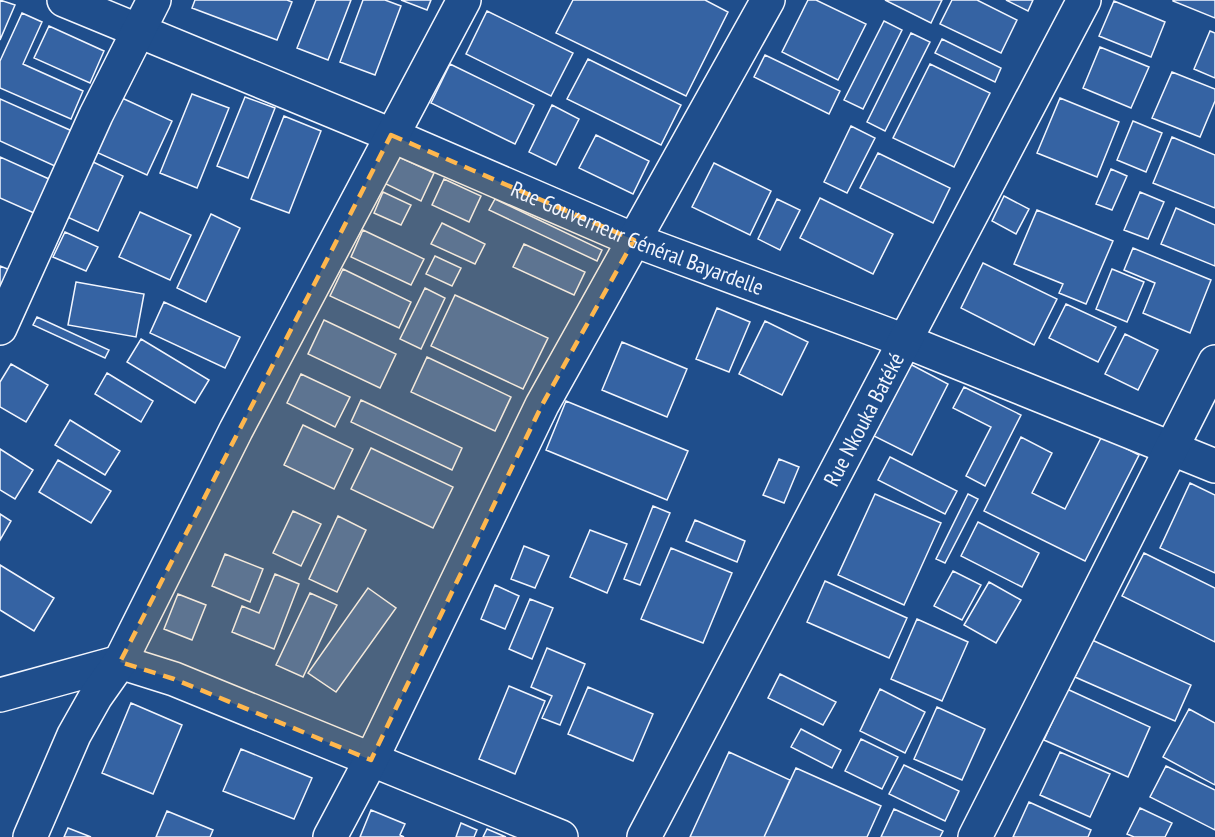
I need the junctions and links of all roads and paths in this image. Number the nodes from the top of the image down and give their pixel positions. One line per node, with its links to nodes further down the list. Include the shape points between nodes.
1 (64, 0): 6 (street, Rue Gouverneur Général Bayardelle)
2 (154, 0): 6 (street)
3 (464, 0): 7 (street)
4 (768, 0): 8 (street)
5 (1084, 0): 10 (street, Rue Nkouka Batéké)
6 (139, 30): 7 (street, Rue Gouverneur Général Bayardelle); 9 (street, via 96,114)
7 (391, 135): 8 (street, Rue Gouverneur Général Bayardelle); 14 (street)
8 (634, 240): 10 (street, Rue Gouverneur Général Bayardelle); 16 (street, via 542,405)
9 (0, 328)
10 (905, 341): 12 (street, Rue Gouverneur Général Bayardelle); 20 (street, Rue Nkouka Batéké)
11 (1215, 362): 12 (street)
12 (1171, 448): 13 (street, Rue Gouverneur Général Bayardelle); 21 (street)
13 (1215, 466)
14 (120, 662): 15 (street); 16 (street, via 174,679); 17 (street, via 74,735)
15 (0, 695)
16 (371, 760): 18 (street); 19 (street)
17 (30, 837)
18 (330, 837)
19 (561, 837)
20 (644, 837)
21 (975, 837)

